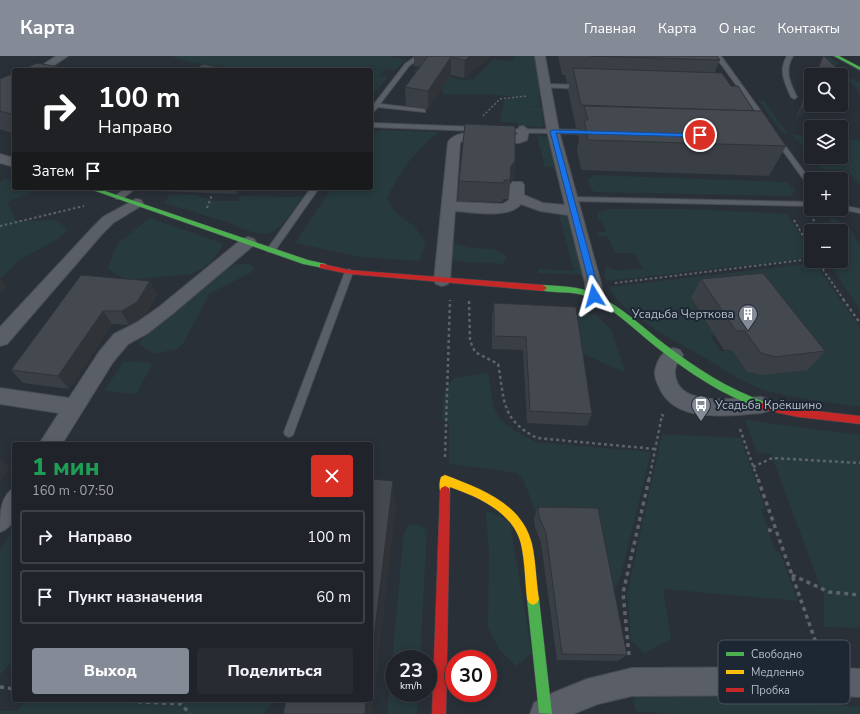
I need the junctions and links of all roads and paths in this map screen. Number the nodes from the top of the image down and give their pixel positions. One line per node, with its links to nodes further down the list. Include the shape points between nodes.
1 (63, 56): 7 (street)
2 (419, 56): 12 (lane, via 407,65)
3 (540, 56): 10 (street)
4 (718, 56): 16 (lane, via 741,92)
5 (790, 56): 11 (lane, via 785,62 784,69)
6 (836, 56): 8 (street)
7 (43, 68)
8 (860, 69)
9 (587, 87): 10 (lane)
10 (545, 89): 17 (path, via 521,98 500,99 482,116); 21 (street)
11 (794, 97)
12 (376, 105): 13 (lane); 14 (lane)
13 (373, 109)
14 (423, 111)
15 (373, 125): 17 (lane)
16 (769, 126)
17 (447, 128): 18 (lane)
18 (485, 129)
19 (493, 129): 20 (lane)
20 (523, 130): 21 (lane); 34 (street, via 523,137 519,139 465,136 454,142)
21 (553, 131): 22 (lane); 33 (street)
22 (602, 132)
23 (766, 137): 26 (lane, via 775,135)
24 (0, 158): 25 (street)
25 (12, 162)
26 (804, 176)
27 (96, 190): 30 (street)
28 (314, 190): 40 (lane)
29 (134, 195): 30 (street); 30 (lane); 39 (street); 50 (street, via 98,230)
30 (119, 197): 37 (path)
31 (785, 204): 32 (lane); 33 (lane); 38 (path)
32 (804, 204)
33 (574, 205): 34 (street, via 540,207 517,191 513,206 505,209); 47 (street, via 595,291)
34 (449, 206): 44 (street)
35 (848, 209): 36 (lane)
36 (860, 212)
37 (0, 226)
38 (804, 238)
39 (248, 242): 40 (street); 54 (street, via 165,311 120,340 106,356)
40 (271, 250): 43 (street, via 316,265)
41 (804, 260): 46 (path)
42 (822, 268): 49 (path)
43 (349, 272): 44 (street); 58 (lane)
44 (442, 280): 45 (street)
45 (469, 282): 47 (street, via 577,290); 60 (path, via 470,341 475,352 498,364 505,408 514,423 537,438)
46 (610, 284)
47 (594, 296): 51 (street)
48 (450, 298): 63 (path)
49 (860, 322)
50 (0, 339)
51 (673, 355): 53 (street, via 727,391); 53 (street, via 666,366 665,374 668,384 679,399 705,407)
52 (0, 396): 54 (street)
53 (761, 405): 56 (street)
54 (74, 407): 59 (street)
55 (669, 416): 60 (path, via 662,415)
56 (860, 420)
57 (739, 426): 62 (path)
58 (289, 432)
59 (51, 442)
60 (655, 450): 71 (path, via 622,593)
61 (860, 463): 62 (path, via 772,458)
62 (754, 467): 67 (path)
63 (445, 480): 79 (street); 80 (street, via 504,508 520,524 526,543)
64 (12, 502): 65 (street)
65 (0, 521)
66 (768, 530): 67 (path)
67 (776, 531): 68 (path)
68 (792, 575): 69 (path, via 829,592); 70 (path)
69 (860, 595)
70 (815, 640)
71 (632, 682): 72 (street); 80 (street, via 573,698)
72 (718, 682)
73 (850, 682): 74 (street)
74 (860, 683)
75 (0, 687): 76 (path)
76 (12, 689)
77 (144, 702): 78 (path, via 181,704)
78 (190, 714)
79 (439, 714)
80 (546, 714)

